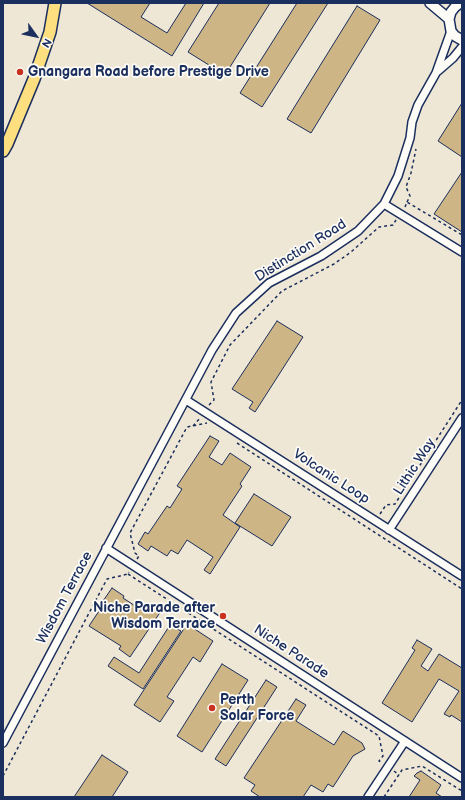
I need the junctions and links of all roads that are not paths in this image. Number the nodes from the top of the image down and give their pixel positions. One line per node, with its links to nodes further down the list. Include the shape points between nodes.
1 (55, 3): 9 (main road, via 50,32 34,79)
2 (430, 3): 4 (street)
3 (460, 3): 4 (street, via 450,12)
4 (449, 19): 5 (street)
5 (451, 31): 6 (street); 8 (street, Distinction Road)
6 (462, 40)
7 (462, 47): 8 (street, Distinction Road)
8 (436, 73): 10 (street, Distinction Road, via 418,105 398,176)
9 (3, 151)
10 (384, 204): 11 (street); 12 (street, Distinction Road, via 358,231 321,256 269,283 236,313 212,350)
11 (462, 252)
12 (186, 400): 14 (street, Distinction Road); 15 (street, Volcanic Loop)
13 (462, 418): 15 (street, Lithic Way)
14 (150, 465): 16 (street, Wisdom Terrace)
15 (389, 530): 17 (street, Volcanic Loop)
16 (106, 548): 18 (street, Niche Parade); 19 (street, Wisdom Terrace)
17 (462, 576)
18 (405, 741): 20 (street, Niche Parade); 21 (street)
19 (3, 743)
20 (462, 778)
21 (368, 797)

